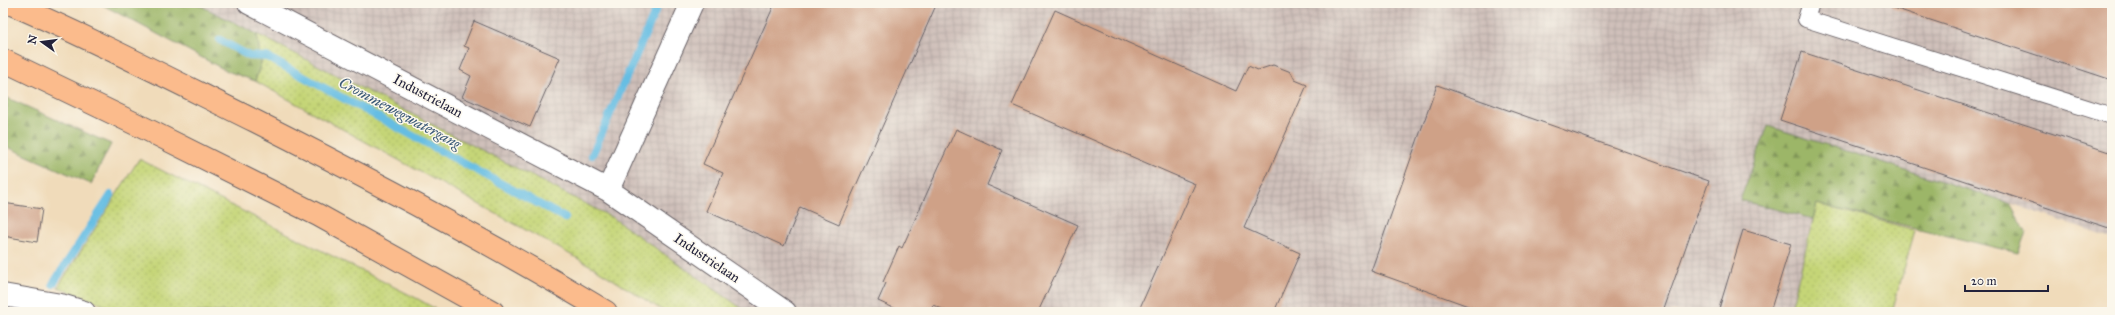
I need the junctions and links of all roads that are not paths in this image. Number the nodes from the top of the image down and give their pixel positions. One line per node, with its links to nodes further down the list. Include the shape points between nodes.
1 (9, 3): 11 (highway, via 173,80 344,166)
2 (249, 3): 7 (street, Industrielaan)
3 (692, 3): 7 (street)
4 (1811, 3): 6 (lane, via 1806,19)
5 (3, 60): 10 (highway, via 318,215)
6 (2112, 116)
7 (608, 190): 12 (street, Industrielaan)
8 (3, 295): 9 (street)
9 (84, 312)
10 (493, 312)
11 (606, 312)
12 (785, 312)

